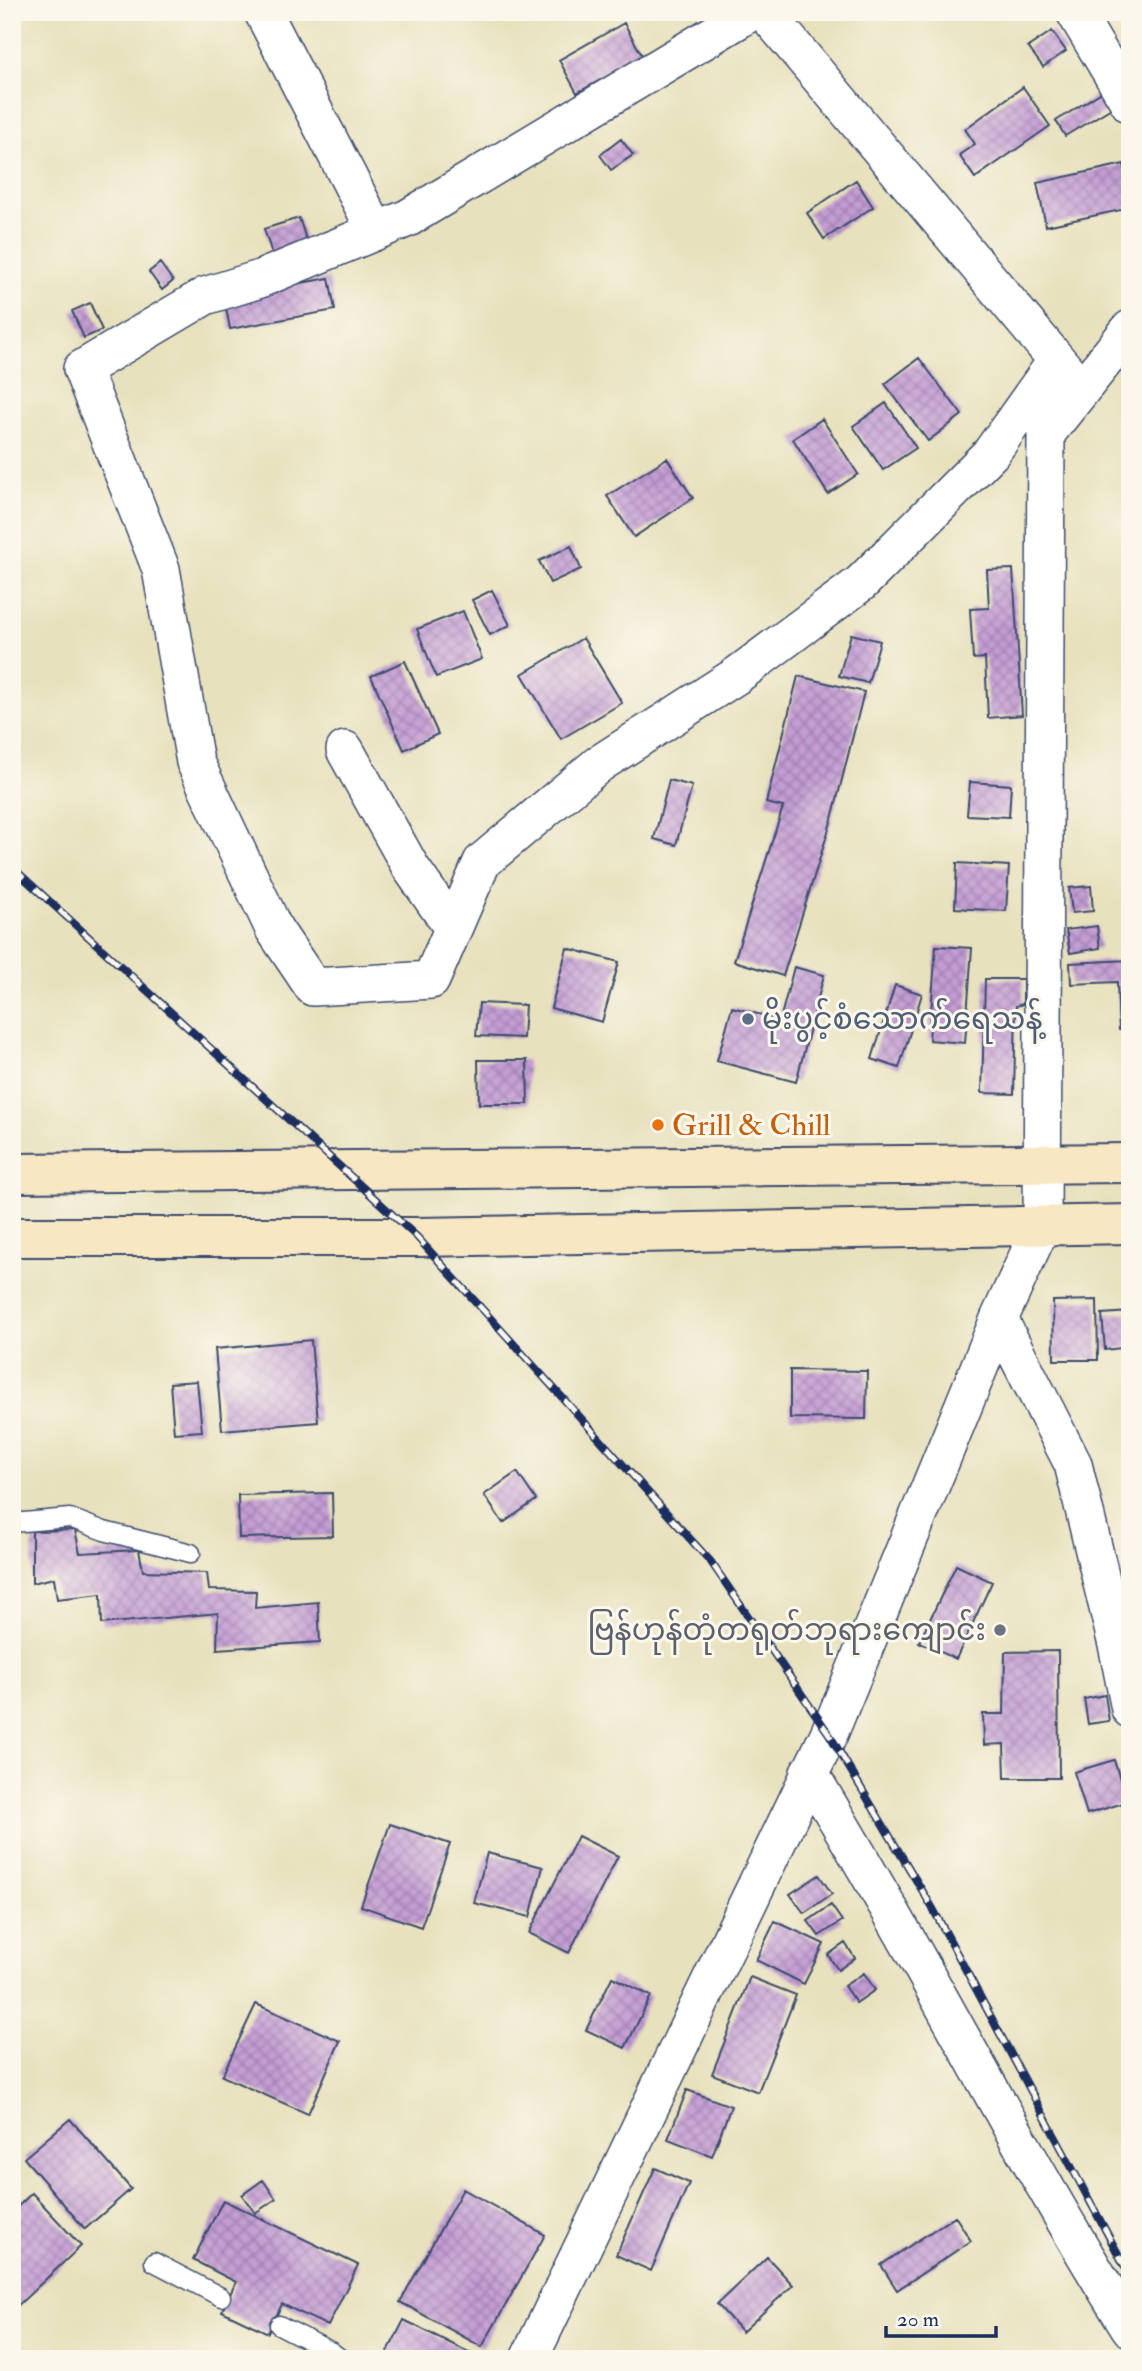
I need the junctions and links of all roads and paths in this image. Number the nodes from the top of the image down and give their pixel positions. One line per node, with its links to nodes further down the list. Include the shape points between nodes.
1 (263, 12): 6 (street)
2 (751, 12): 6 (street, via 408,218)
3 (765, 12): 8 (street)
4 (1075, 12): 5 (street)
5 (1130, 104)
6 (376, 231): 11 (street, via 260,279 205,296 82,369 161,569 195,762 274,929 313,988 431,980)
7 (1130, 329): 9 (street)
8 (1057, 360): 9 (street); 11 (street, via 991,453 861,583 736,676 599,764 482,862)
9 (1082, 389): 13 (street, via 1046,434)
10 (345, 750): 11 (street, via 411,868)
11 (453, 928)
12 (1130, 1163): 13 (main road)
13 (1041, 1164): 14 (main road); 16 (street)
14 (12, 1173)
15 (1130, 1224): 16 (main road)
16 (1042, 1225): 17 (main road, via 417,1237); 18 (street)
17 (12, 1237)
18 (999, 1319): 21 (street, via 1073,1464); 22 (street, via 829,1734)
19 (12, 1523): 20 (lane, via 70,1518)
20 (191, 1553)
21 (1130, 1709)
22 (809, 1772): 26 (street, via 1076,2242); 28 (street)
23 (154, 2262): 24 (lane)
24 (221, 2297)
25 (279, 2325): 27 (lane)
26 (1130, 2328)
27 (341, 2359)
28 (529, 2359)

